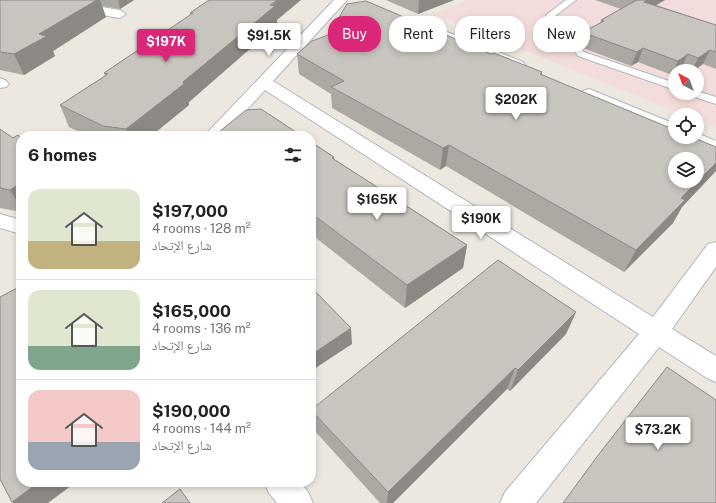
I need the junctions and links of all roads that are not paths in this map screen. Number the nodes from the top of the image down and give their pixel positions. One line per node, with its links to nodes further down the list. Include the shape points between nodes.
1 (32, 0): 4 (street)
2 (342, 0): 7 (street)
3 (572, 0): 8 (lane, via 550,15 581,54)
4 (120, 14)
5 (447, 35): 6 (street)
6 (529, 70)
7 (264, 82): 13 (street); 19 (street)
8 (668, 85)
9 (573, 88): 12 (street)
10 (704, 97): 11 (lane)
11 (716, 101)
12 (668, 127)
13 (218, 131)
14 (704, 142): 15 (street)
15 (716, 147)
16 (0, 222): 17 (street)
17 (16, 226)
18 (716, 250): 19 (street)
19 (656, 332): 20 (street); 23 (street)
20 (716, 370)
21 (284, 487): 22 (street)
22 (297, 503)
23 (516, 503)

